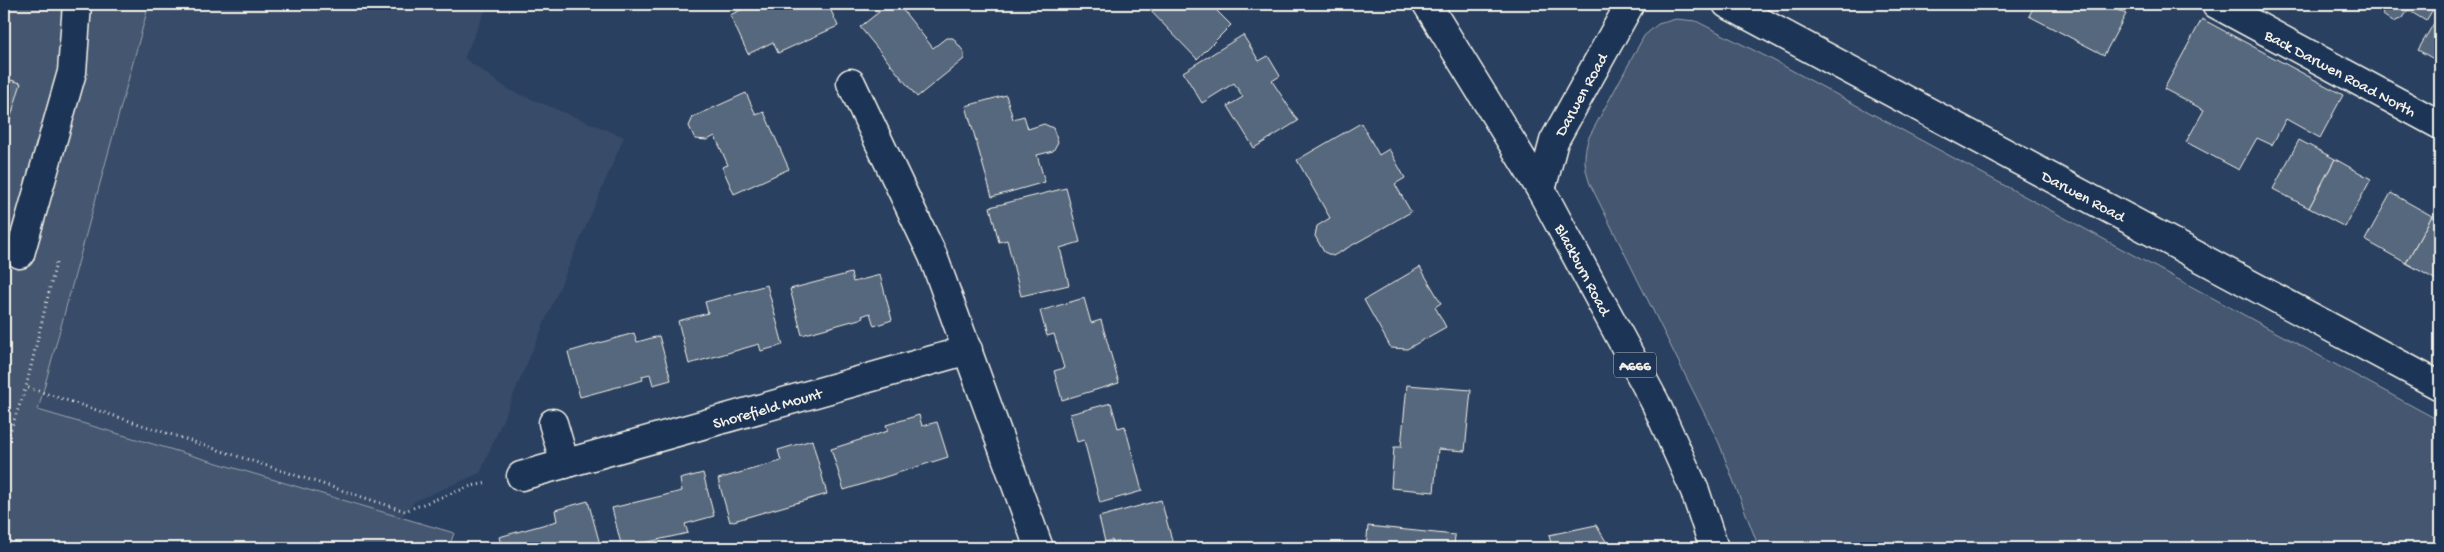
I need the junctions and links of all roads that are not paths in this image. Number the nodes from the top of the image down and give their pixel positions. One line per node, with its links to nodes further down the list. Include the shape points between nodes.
1 (77, 4): 9 (main road, via 72,72)
2 (1427, 4): 8 (main road, Blackburn Road / A666)
3 (1630, 4): 8 (main road, Darwen Road, via 1554,141)
4 (1727, 4): 11 (main road, Darwen Road)
5 (2216, 4): 7 (main road, Back Darwen Road North)
6 (851, 83): 10 (main road, via 933,256)
7 (2440, 125)
8 (1541, 190): 16 (main road, Blackburn Road / A666, via 1655,402 1695,491)
9 (20, 254)
10 (968, 350): 13 (main road, Shorefield Mount); 15 (main road)
11 (2440, 386)
12 (553, 423): 13 (main road)
13 (566, 464): 14 (main road, Shorefield Mount)
14 (521, 476)
15 (1040, 548)
16 (1714, 548)

